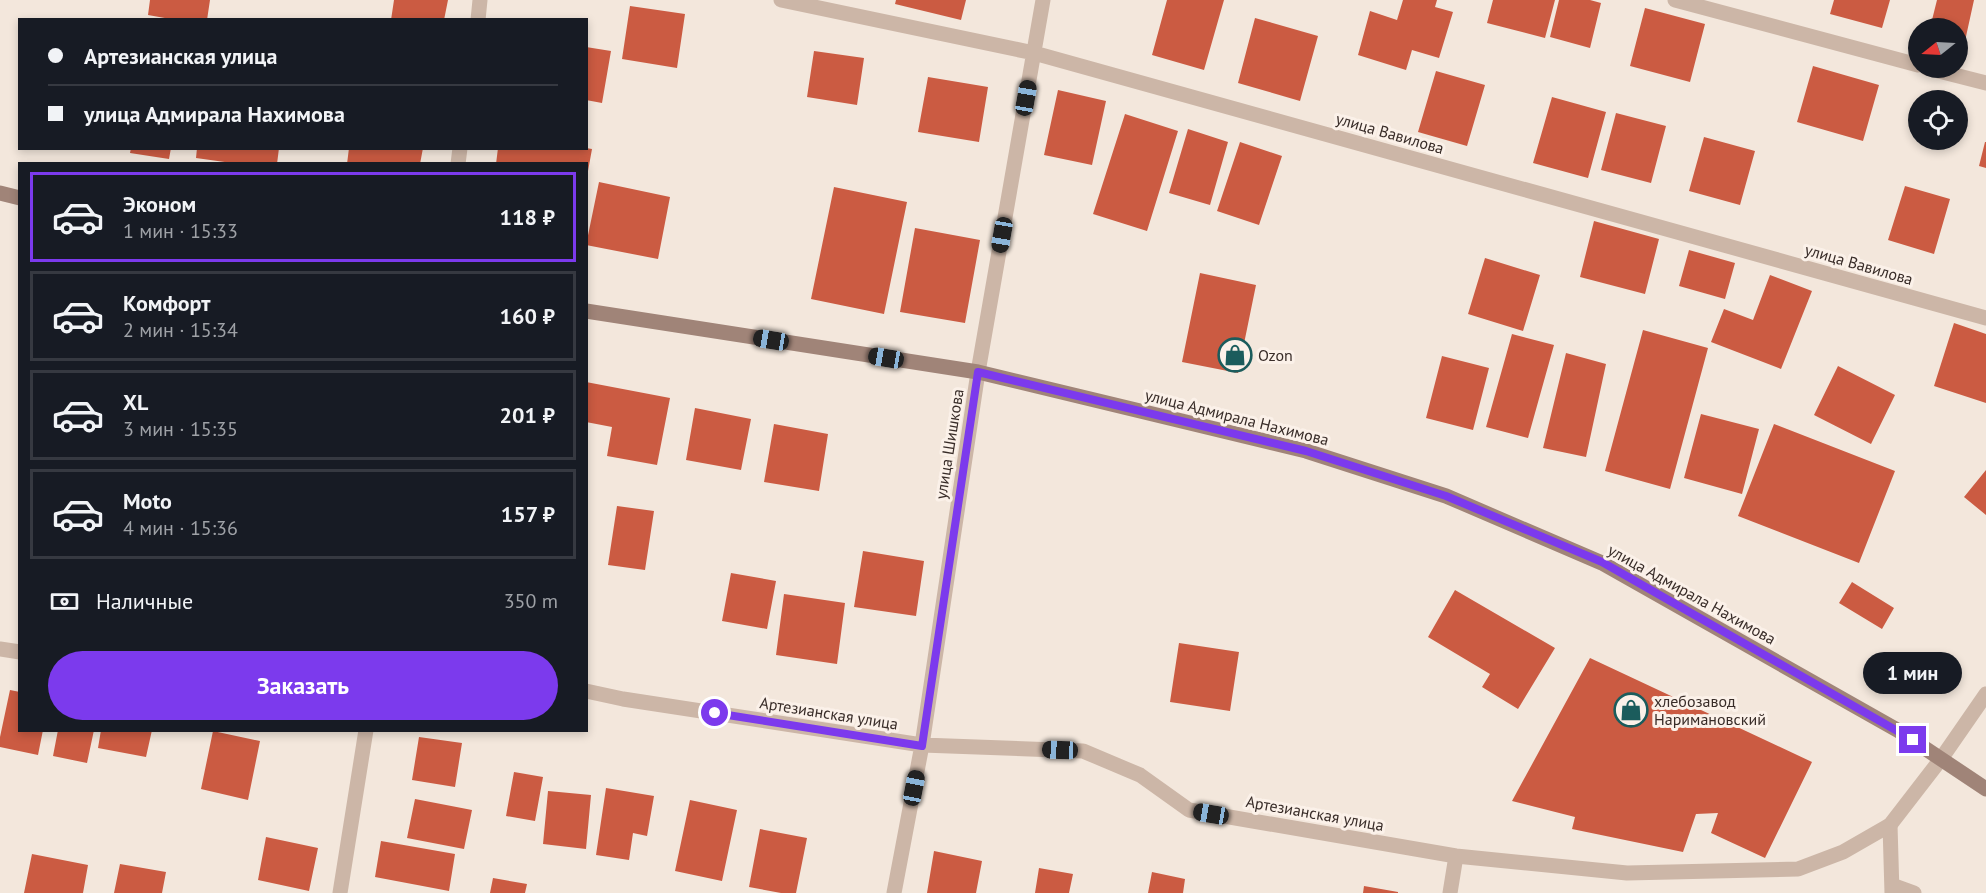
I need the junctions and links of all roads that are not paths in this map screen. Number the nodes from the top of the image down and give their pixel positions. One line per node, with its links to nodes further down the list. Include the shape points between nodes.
1 (480, 0): 5 (street)
2 (781, 0): 6 (street, улица Вавилова)
3 (1043, 0): 6 (street, улица Шишкова)
4 (1675, 0): 7 (street)
5 (478, 18)
6 (1034, 52): 13 (street, улица Вавилова); 14 (street, улица Шишкова)
7 (1908, 62)
8 (1966, 78): 9 (street)
9 (1986, 83)
10 (0, 194): 11 (main road)
11 (18, 198)
12 (588, 311): 14 (main road, улица Адмирала Нахимова)
13 (1986, 318)
14 (978, 372): 20 (street, улица Шишкова); 21 (main road, улица Адмирала Нахимова, via 1306,451 1446,496 1602,562 1899,731)
15 (0, 649): 16 (street)
16 (18, 652)
17 (588, 692): 20 (street, Артезианская улица)
18 (1986, 694): 21 (street, Артезианская улица)
19 (366, 732): 26 (street)
20 (922, 746): 24 (street, Артезианская улица, via 1083,751 1140,775 1189,810); 27 (street, улица Шишкова)
21 (1941, 759): 22 (main road, улица Адмирала Нахимова); 23 (street, Артезианская улица)
22 (1986, 789)
23 (1890, 825): 24 (street, Артезианская улица, via 1843,852 1798,869 1627,873); 25 (street)
24 (1456, 856): 28 (street)
25 (1892, 889): 29 (street)
26 (340, 893)
27 (894, 893)
28 (1450, 893)
29 (1914, 893)

